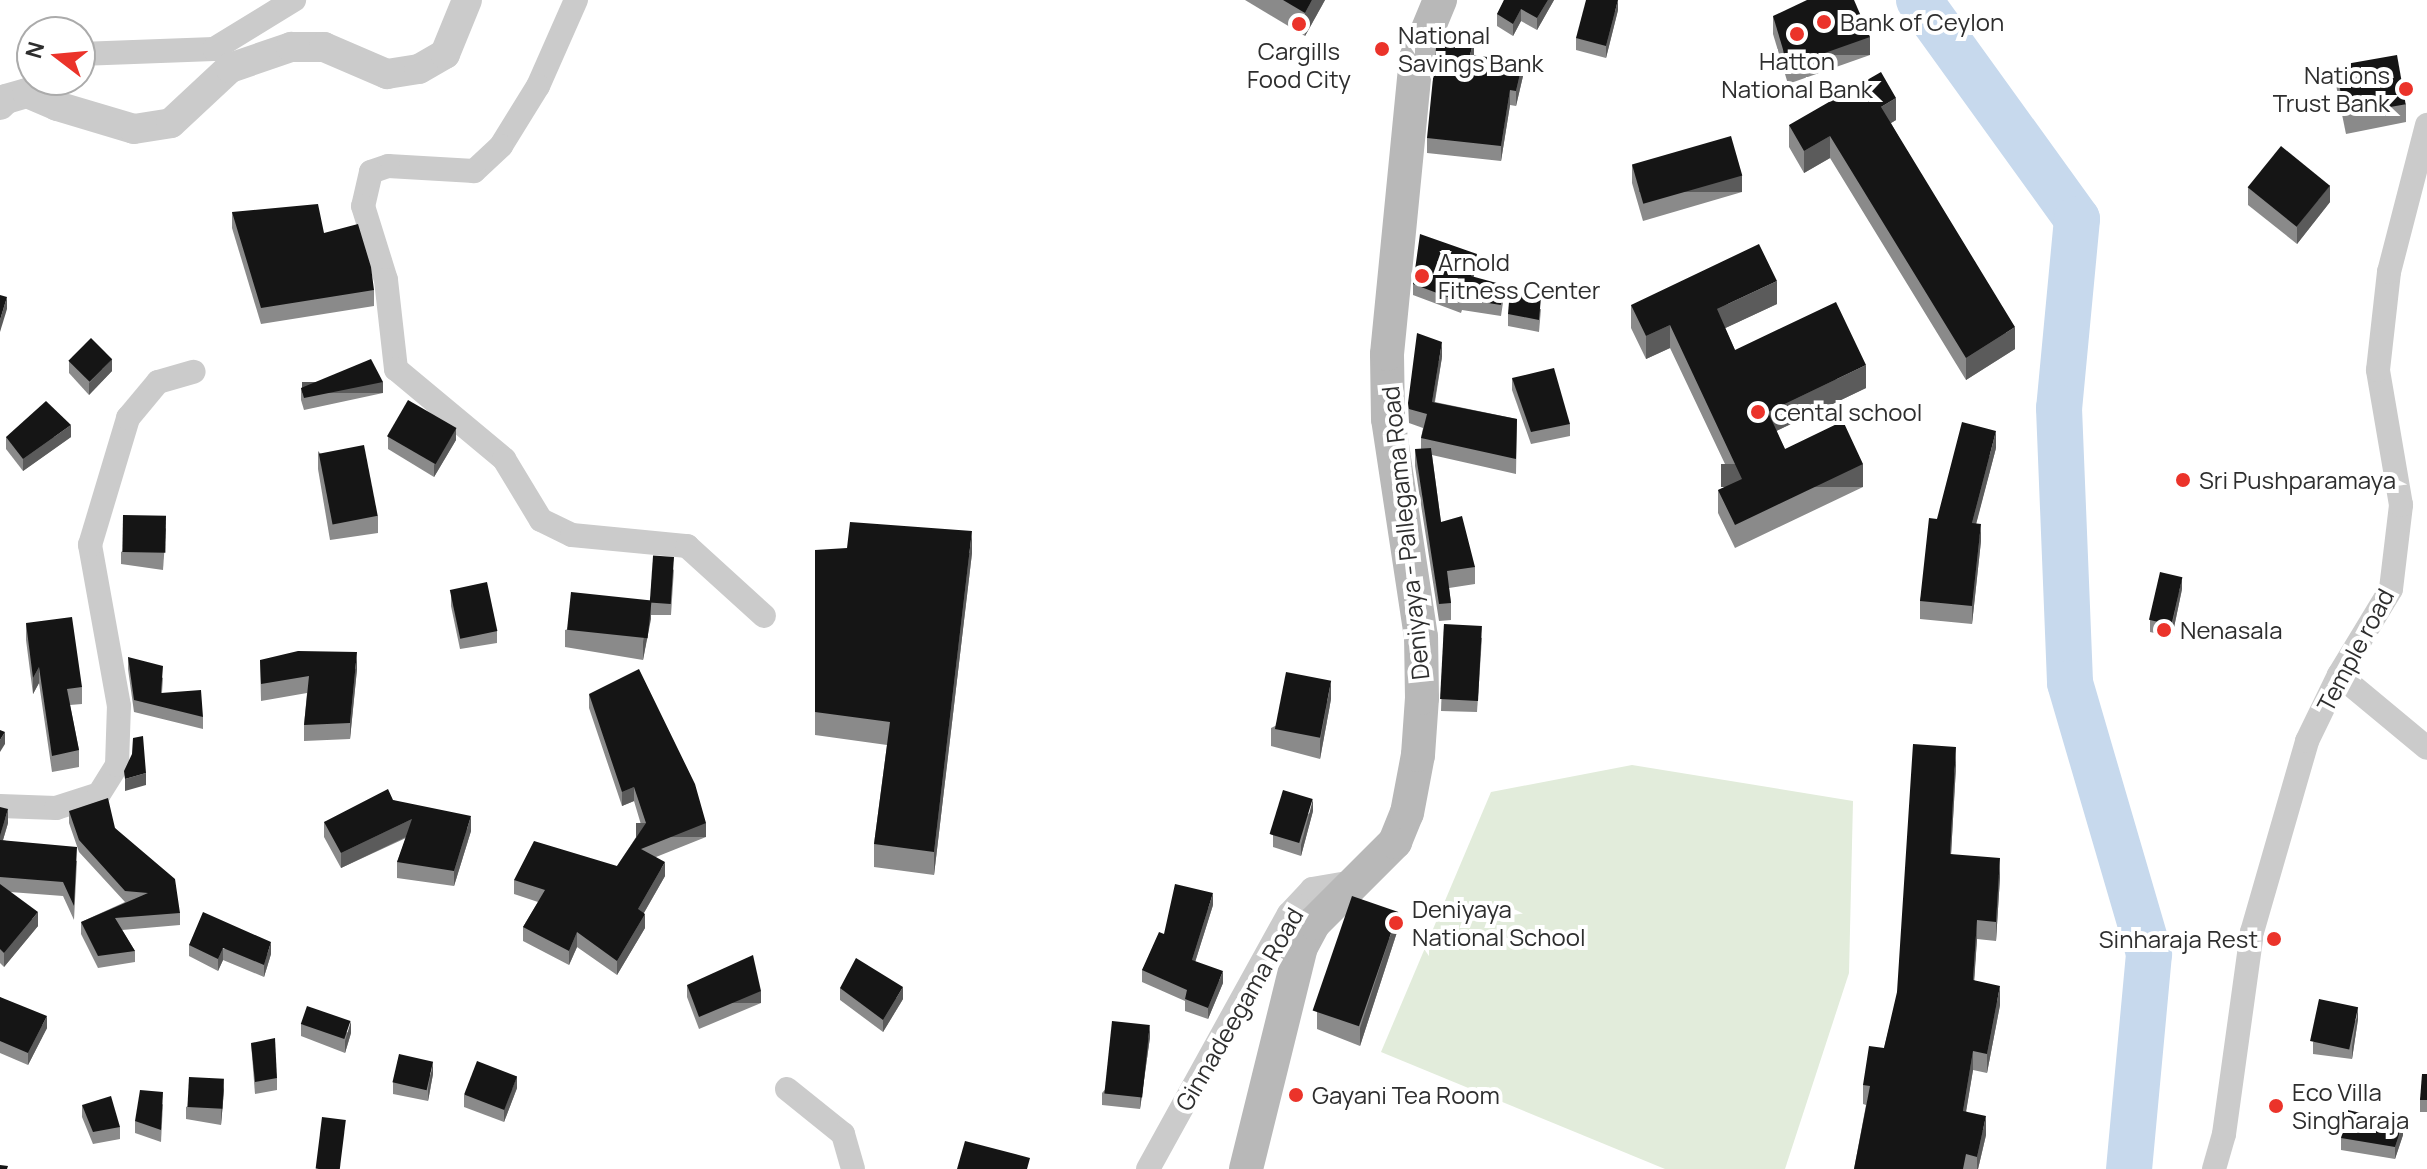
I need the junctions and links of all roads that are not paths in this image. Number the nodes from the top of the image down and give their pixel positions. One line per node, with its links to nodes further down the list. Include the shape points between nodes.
1 (294, 0): 5 (street, via 214,49)
2 (467, 0): 6 (street, via 445,54 419,69 387,74 324,47 291,47 230,68 171,123 134,129)
3 (576, 0): 9 (street, via 538,86 501,146 474,171 388,166 371,172 363,206 386,280 396,369 504,459 541,520 572,535 687,546)
4 (1440, 0): 13 (main road, Deniyaya - Pallegama Road, via 1416,58 1387,354 1388,419 1421,637 1418,755 1407,813 1395,842)
5 (96, 53)
6 (30, 96)
7 (2427, 125): 10 (street, Temple road, via 2389,272 2378,370 2401,505 2391,589)
8 (194, 372): 12 (street, via 158,382 128,418 90,545 119,706 117,765 99,794 56,808)
9 (764, 616)
10 (2339, 675): 11 (street); 18 (street, Temple road, via 2307,741 2252,932 2224,1134)
11 (2427, 748)
12 (0, 806)
13 (1354, 882): 16 (street, Ginnadeegama Road, via 1312,889 1289,914); 17 (main road, Deniyaya - Pallegama Road, via 1314,923 1301,947)
14 (787, 1089): 15 (street, via 843,1134)
15 (853, 1169)
16 (1148, 1169)
17 (1246, 1169)
18 (2214, 1169)

